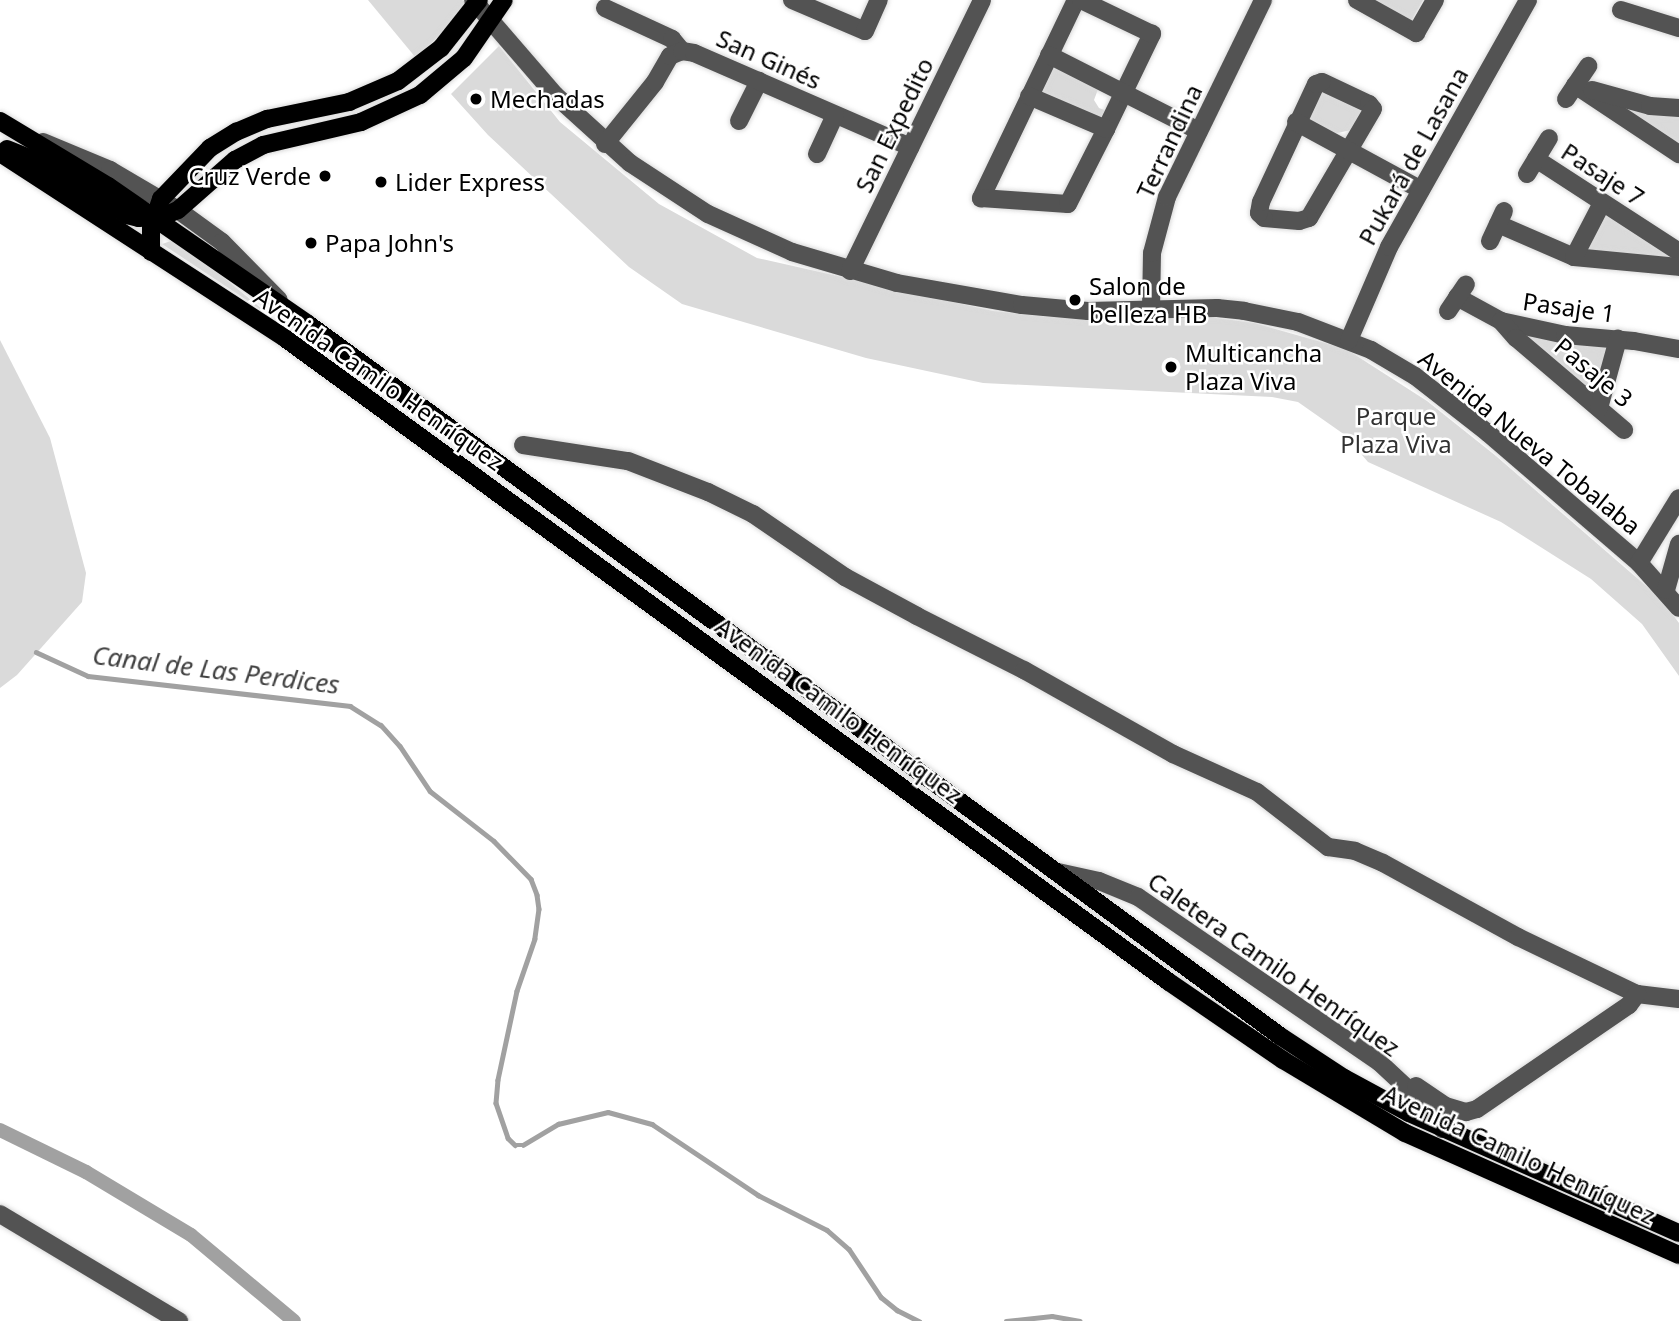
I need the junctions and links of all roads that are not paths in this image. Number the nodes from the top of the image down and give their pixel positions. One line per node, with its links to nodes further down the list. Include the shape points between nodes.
1 (504, 0): 13 (main road)
2 (792, 0): 3 (street, via 865,31)
3 (878, 0)
4 (982, 0): 33 (street, San Expedito)
5 (1078, 0): 16 (street); 19 (street, via 1152,34)
6 (1263, 0): 28 (street, Terrandina)
7 (1435, 0): 10 (street, via 1416,33)
8 (1528, 0): 40 (street, Pukará de Lasana)
9 (476, 1): 13 (street, Avenida Nueva Tobalaba); 34 (main road, via 441,48 398,81 349,102 250,125)
10 (1357, 1)
11 (605, 8): 15 (street, via 672,39)
12 (1620, 11): 14 (street)
13 (491, 21): 31 (street, Avenida Nueva Tobalaba); 39 (main road, via 452,69 401,106 362,122 277,139)
14 (1679, 28)
15 (682, 51): 18 (street, San Ginés); 31 (street, San Ginés, via 670,56)
16 (1049, 55): 19 (street); 21 (street)
17 (1588, 66): 20 (street)
18 (759, 81): 23 (street, San Ginés); 25 (street)
19 (1125, 91): 27 (street); 28 (street)
20 (1570, 92): 22 (street); 38 (street)
21 (1029, 96): 27 (street); 27 (street, via 981,198 1068,204)
22 (1679, 108)
23 (835, 115): 33 (street, San Ginés); 37 (street)
24 (0, 121): 29 (main road, Avenida Camilo Henríquez)
25 (739, 121)
26 (1296, 122): 35 (street); 35 (street, via 1316,84 1322,82 1372,106); 35 (street, via 1261,202 1259,213 1264,218 1309,218)
27 (1106, 129)
28 (1199, 131): 52 (street, Terrandina, via 1161,215 1152,253)
29 (30, 138): 41 (street, Avenida Camilo Henríquez, via 86,158); 44 (main road, Avenida Camilo Henríquez)
30 (1549, 138): 42 (street, Pasaje 7, via 1531,167)
31 (605, 144): 50 (street, Avenida Nueva Tobalaba, via 655,181 726,223)
32 (0, 147): 44 (main road, via 54,169 127,215)
33 (910, 147): 50 (street, San Expedito)
34 (211, 148): 39 (main road, via 213,159); 41 (main road)
35 (1350, 149): 40 (street)
36 (0, 153): 46 (main road, Avenida Camilo Henríquez)
37 (817, 154)
38 (1679, 154)
39 (223, 169): 43 (main road)
40 (1421, 190): 56 (street, Pukará de Lasana, via 1389,247)
41 (161, 199): 43 (street, Avenida Camilo Henríquez); 44 (main road)
42 (1602, 203): 47 (street, Pasaje 7); 48 (street)
43 (178, 209): 44 (main road); 53 (street, Avenida Camilo Henríquez, via 239,257)
44 (154, 217): 46 (main road); 53 (main road, Avenida Camilo Henríquez)
45 (1490, 241): 48 (street, via 1501,218)
46 (151, 252): 73 (main road, Avenida Camilo Henríquez, via 286,339 1169,982 1283,1060 1405,1133)
47 (1679, 252)
48 (1574, 257): 49 (street)
49 (1679, 267)
50 (850, 271): 52 (street, Avenida Nueva Tobalaba, via 1022,305)
51 (1457, 297): 54 (street, Pasaje 1)
52 (1151, 310): 56 (street, Avenida Nueva Tobalaba, via 1244,311 1298,322)
53 (288, 311): 66 (main road, Avenida Camilo Henríquez)
54 (1501, 321): 55 (street, Pasaje 1, via 1565,335); 58 (street, Pasaje 3)
55 (1618, 339): 57 (street, Pasaje 1); 58 (street)
56 (1349, 340): 63 (street, Avenida Nueva Tobalaba, via 1394,362 1452,404)
57 (1679, 349)
58 (1599, 408): 59 (street, Pasaje 3)
59 (1624, 430)
60 (523, 445): 67 (street, via 628,461 753,514 845,576 1173,754 1257,792 1328,847 1355,850 1383,863 1518,937)
61 (1679, 498): 63 (street)
62 (1679, 544): 64 (street)
63 (1639, 563): 64 (street, Avenida Nueva Tobalaba)
64 (1666, 590): 65 (street, Avenida Nueva Tobalaba)
65 (1679, 608)
66 (1058, 872): 69 (street, Caletera Camilo Henríquez, via 1100,881 1138,897); 70 (main road, Avenida Camilo Henríquez, via 1280,1037 1365,1090)
67 (1637, 994): 68 (street); 69 (street, via 1629,1005 1488,1103 1466,1112 1446,1106)
68 (1679, 999)
69 (1379, 1062): 70 (street, Caletera Camilo Henríquez, via 1424,1104)
70 (1442, 1129): 72 (main road, Avenida Camilo Henríquez)
71 (0, 1214): 74 (street)
72 (1679, 1233)
73 (1679, 1255)
74 (179, 1321)

